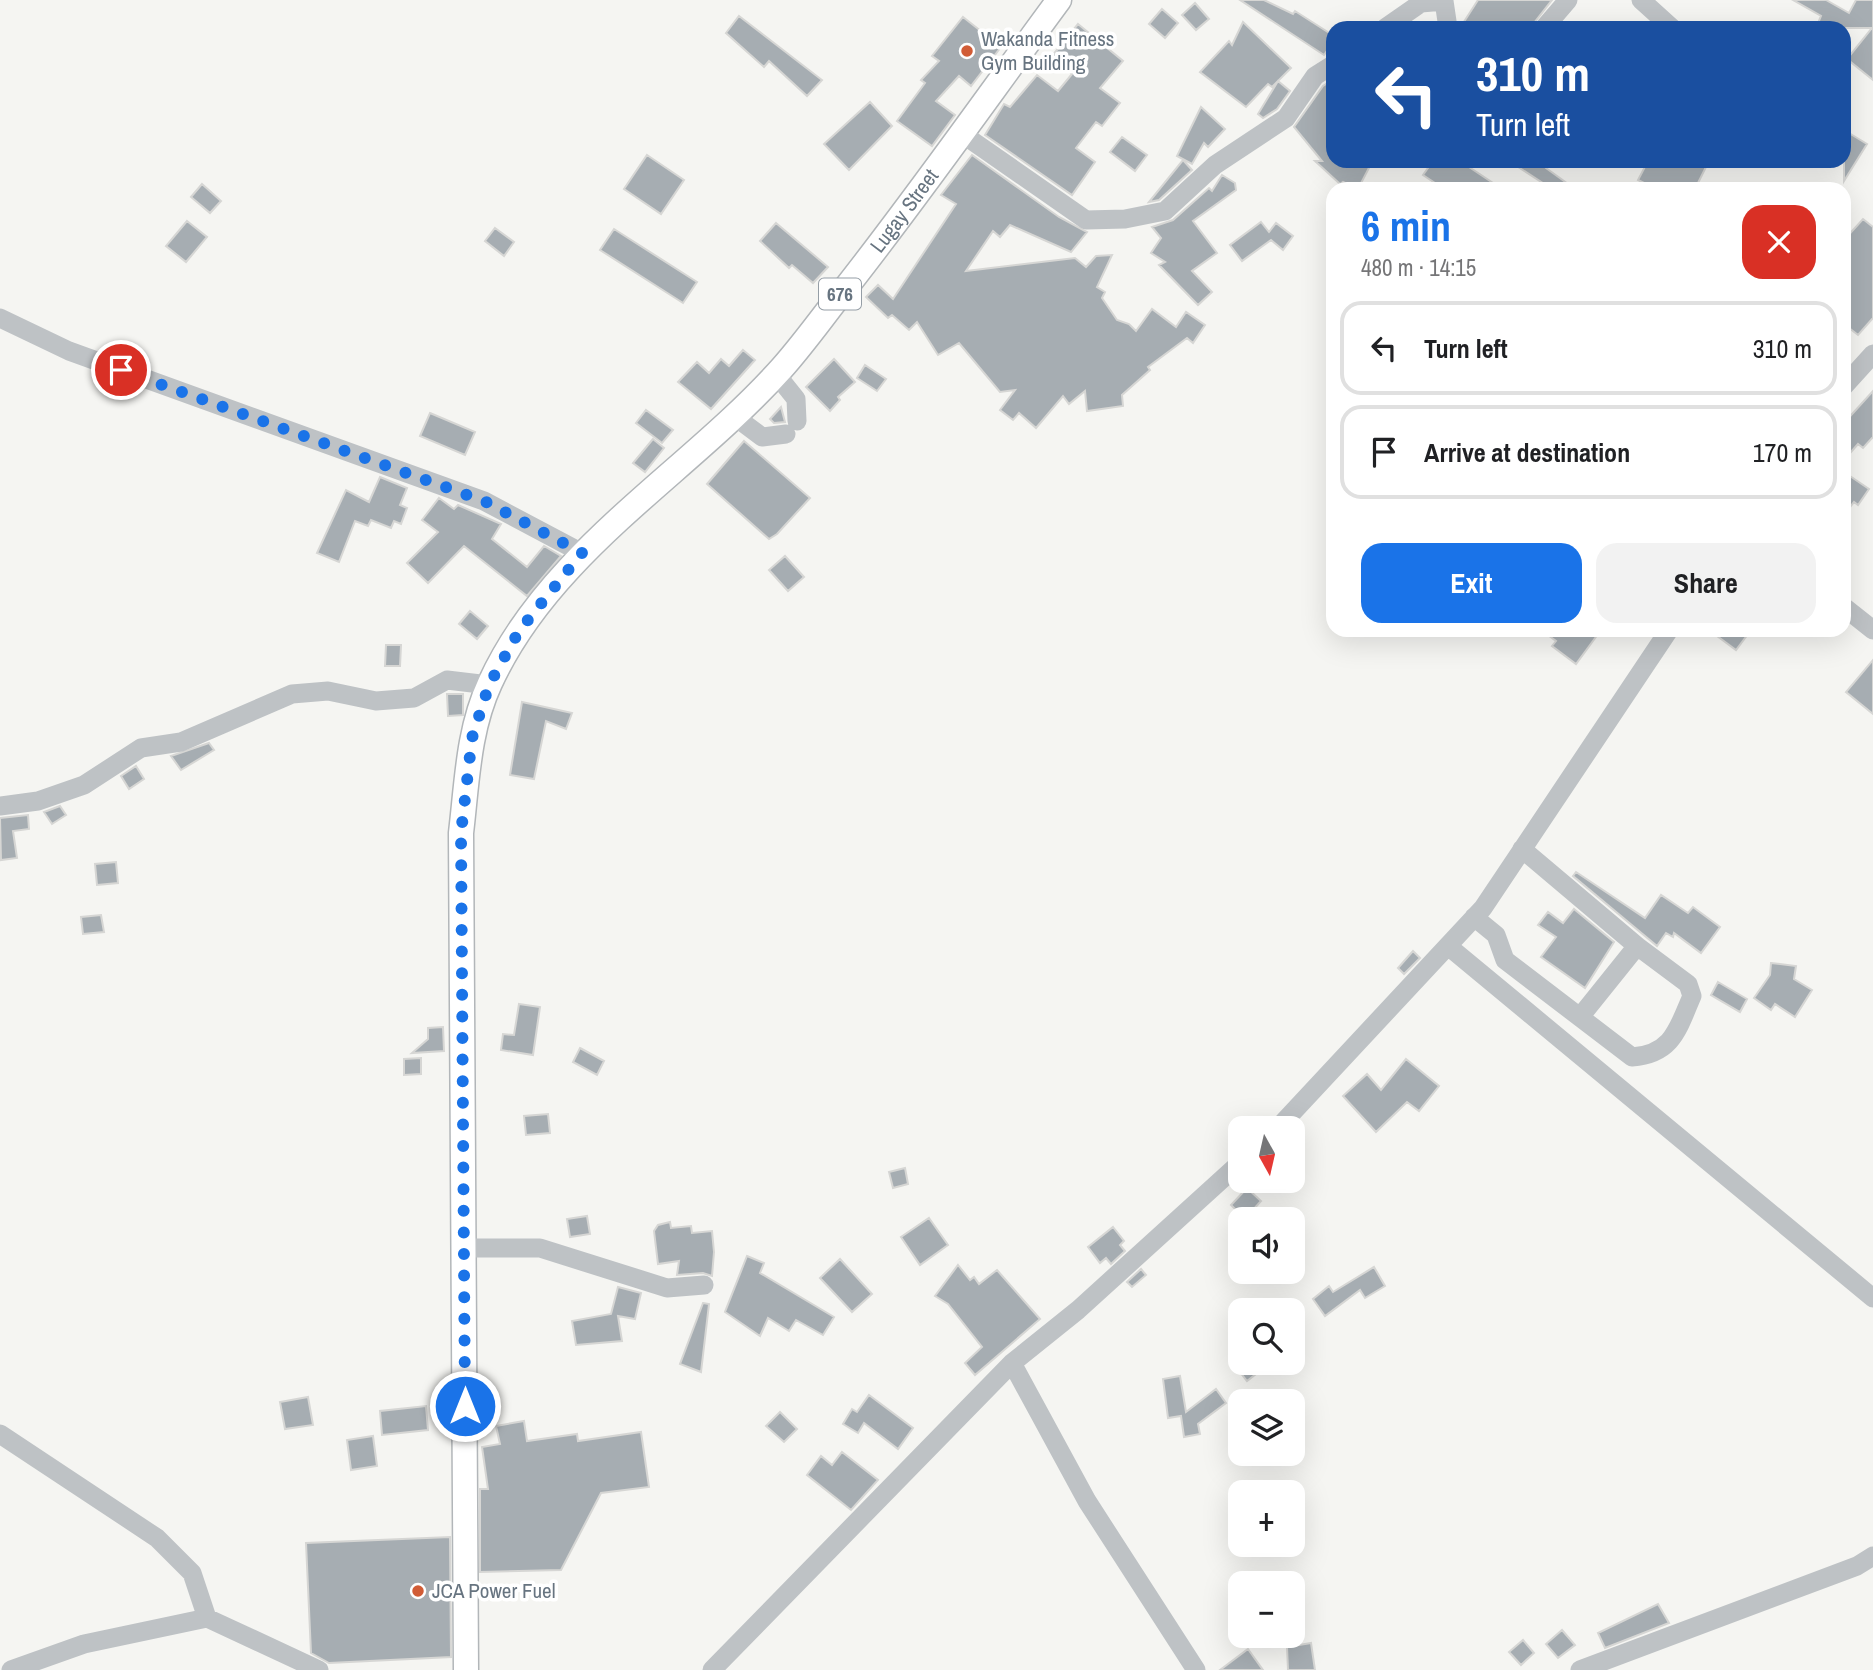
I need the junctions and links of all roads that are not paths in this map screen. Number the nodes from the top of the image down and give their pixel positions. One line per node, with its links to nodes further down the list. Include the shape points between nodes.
1 (1059, 0): 9 (main road, Lugay Street / 676)
2 (1568, 0): 6 (street)
3 (1641, 0): 7 (street)
4 (1395, 21): 5 (street, via 1421,3 1444,1)
5 (1447, 21)
6 (1550, 21)
7 (1664, 21)
8 (1326, 69): 9 (street, via 1315,76 1286,118 1215,165 1165,211 1125,219 1086,220)
9 (961, 134): 12 (main road, Lugay Street / 676)
10 (0, 318): 15 (street, via 69,351 484,501)
11 (1873, 354): 13 (street)
12 (776, 374): 14 (main road, Lugay Street / 676); 14 (street, via 796,399 792,428 771,439 762,437)
13 (1851, 378)
14 (734, 415): 15 (main road, Lugay Street / 676)
15 (582, 553): 19 (main road, 676, via 519,631)
16 (1851, 613): 17 (street)
17 (1873, 630)
18 (1664, 637): 21 (street)
19 (489, 685): 20 (street, via 447,680 414,698 376,701 328,691 292,694 181,742 141,748 84,785 38,801); 28 (main road, 676, via 472,738 461,833)
20 (0, 806)
21 (1522, 849): 22 (street); 24 (street)
22 (1474, 917): 23 (street); 25 (street, via 1496,934 1505,960)
23 (1448, 946): 26 (street); 30 (street)
24 (1637, 946): 25 (street); 25 (street, via 1688,984 1692,996 1672,1041 1649,1056 1632,1057)
25 (1580, 1017)
26 (1289, 1116)
27 (1228, 1174): 31 (street, via 1078,1310)
28 (464, 1248): 29 (street, via 540,1248 667,1288); 37 (main road, 676)
29 (704, 1285)
30 (1873, 1298)
31 (1012, 1363): 38 (street); 39 (street, via 1087,1501)
32 (0, 1434): 34 (street, via 157,1538 192,1573)
33 (1873, 1556): 40 (street, via 1857,1566)
34 (207, 1618): 35 (street, via 84,1644); 36 (street)
35 (11, 1670)
36 (319, 1670)
37 (466, 1670)
38 (712, 1670)
39 (1196, 1670)
40 (1580, 1670)

